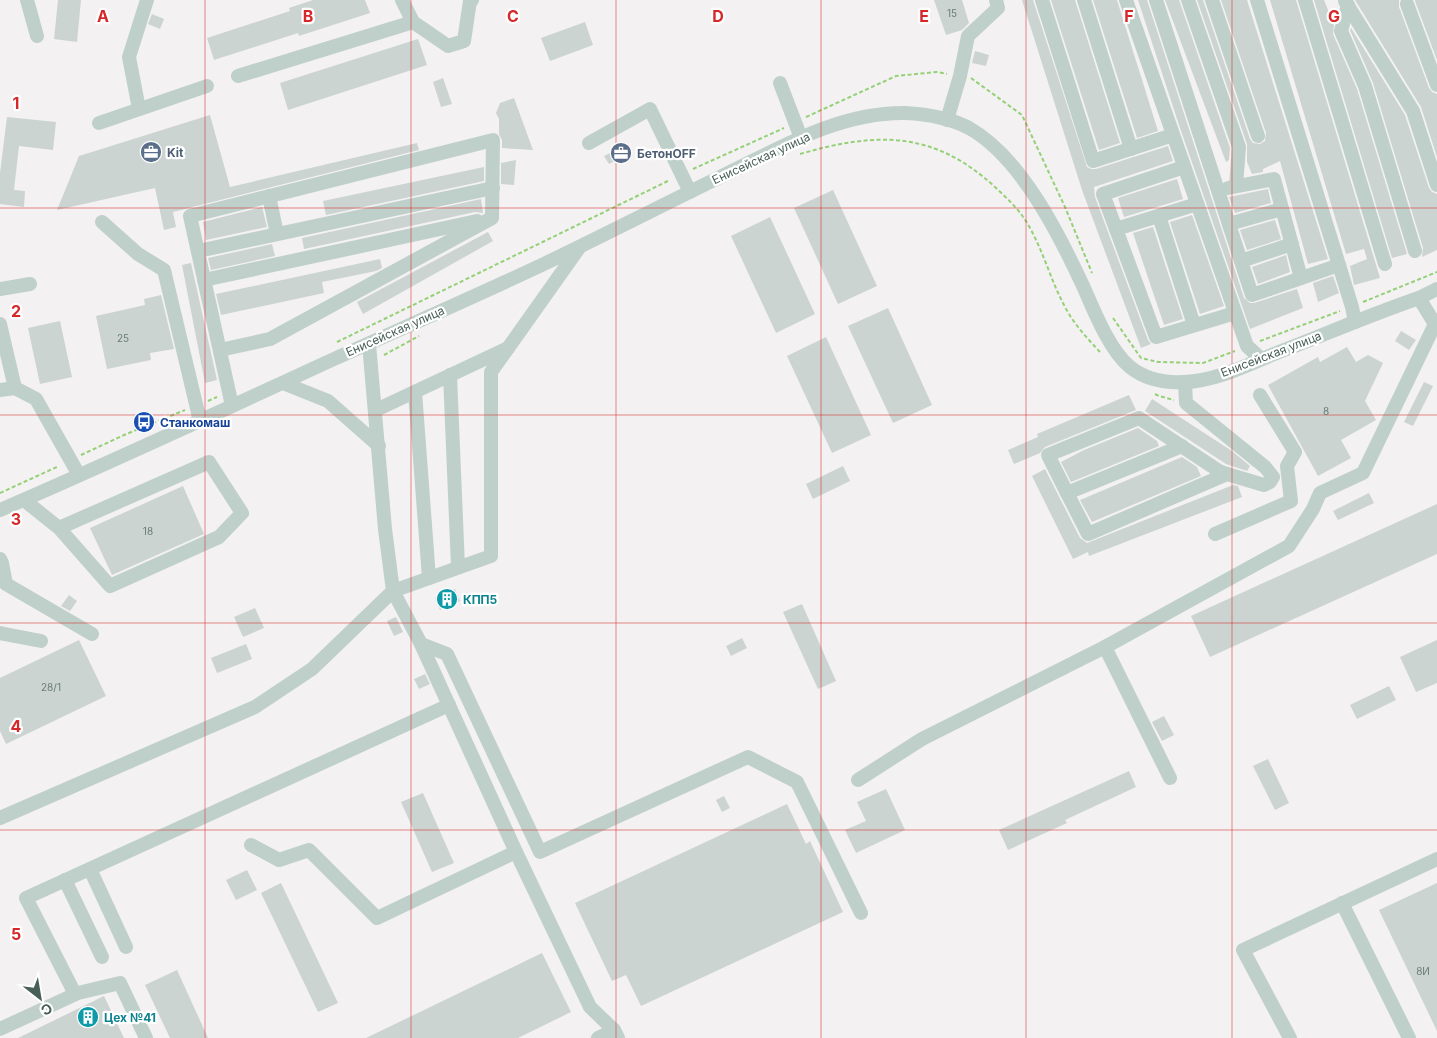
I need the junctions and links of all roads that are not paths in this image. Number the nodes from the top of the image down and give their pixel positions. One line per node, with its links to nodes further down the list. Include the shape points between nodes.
1 (27, 0): 17 (street)
2 (147, 0): 22 (street, via 129,56)
3 (402, 0): 16 (street)
4 (470, 0): 16 (street, via 464,41 448,46)
5 (996, 0): 23 (street, via 998,8 968,36)
6 (1042, 0): 29 (street, via 1093,161)
7 (1084, 0): 29 (street)
8 (1126, 0): 25 (street)
9 (1156, 0): 34 (street)
10 (1188, 0): 32 (street, via 1239,147)
11 (1212, 0): 26 (street)
12 (1257, 0): 51 (street)
13 (1305, 0): 50 (street)
14 (1346, 3): 31 (street, via 1413,111); 48 (street, via 1341,31 1365,86)
15 (1407, 4): 20 (street)
16 (413, 22): 18 (street)
17 (36, 36)
18 (238, 76)
19 (780, 83): 27 (street)
20 (1437, 85)
21 (207, 86): 22 (street)
22 (139, 109): 24 (street)
23 (947, 120): 27 (street, Енисейская улица, via 907,113 878,114 849,119); 68 (street, Енисейская улица, via 967,127 986,140 1004,156 1034,194 1066,249 1097,318 1125,363 1144,376 1160,381)
24 (98, 123)
25 (1173, 135): 29 (street); 30 (street)
26 (1258, 136)
27 (801, 138): 35 (street, Енисейская улица)
28 (589, 143): 35 (street, via 650,109)
29 (1131, 148)
30 (1184, 167): 37 (street); 43 (street, via 1103,194)
31 (1437, 185)
32 (1236, 186): 34 (street); 38 (street, via 1274,179)
33 (493, 188): 36 (street, via 493,140); 40 (street); 44 (street)
34 (1218, 190): 42 (street)
35 (690, 192): 46 (street, Енисейская улица)
36 (270, 196): 44 (street); 47 (street, via 190,216)
37 (1197, 204): 39 (street); 58 (street)
38 (1282, 209): 42 (street); 45 (street)
39 (1159, 216): 43 (street); 62 (street)
40 (492, 218): 53 (street); 65 (street, via 270,339)
41 (102, 222): 76 (street, via 138,254 164,270)
42 (1229, 224): 49 (street)
43 (1116, 229): 62 (street, via 1156,336)
44 (277, 234): 47 (street)
45 (1292, 244): 49 (street); 52 (street)
46 (581, 245): 63 (street, Енисейская улица); 64 (street)
47 (198, 250): 53 (street)
48 (1415, 251)
49 (1241, 261): 52 (street, via 1252,295)
50 (1385, 264)
51 (1339, 265): 52 (street); 59 (street)
52 (1301, 278)
53 (204, 280): 65 (street)
54 (30, 284): 56 (street)
55 (1437, 288): 57 (street, Енисейская улица)
56 (0, 289)
57 (1419, 298): 59 (street, Енисейская улица); 61 (street)
58 (1235, 313): 62 (street); 66 (street, via 1247,346)
59 (1355, 322): 66 (street, Енисейская улица)
60 (0, 324): 70 (street)
61 (1436, 324): 84 (street, via 1362,473 1320,492)
62 (1194, 325)
63 (369, 344): 69 (street, Енисейская улица); 75 (street)
64 (508, 347): 67 (street); 89 (street, via 491,372 491,556)
65 (220, 350): 74 (street)
66 (1261, 359): 68 (street, Енисейская улица, via 1239,369)
67 (450, 374): 72 (street); 89 (street)
68 (1184, 382): 79 (street, via 1186,403 1273,477 1264,485)
69 (283, 383): 74 (street, Енисейская улица); 77 (street, via 328,401)
70 (15, 388): 71 (street); 80 (street, via 36,399)
71 (0, 390)
72 (415, 392): 75 (street); 90 (street)
73 (1260, 395): 83 (street, via 1295,452 1287,466)
74 (232, 406): 76 (street, Енисейская улица)
75 (376, 410): 77 (street)
76 (200, 421): 80 (street, Енисейская улица)
77 (379, 446): 91 (street)
78 (1182, 446): 79 (street); 81 (street); 81 (street, via 1140,418 1048,455)
79 (1227, 474): 81 (street, via 1088,534)
80 (79, 475): 82 (street, Енисейская улица)
81 (1067, 493)
82 (24, 500): 85 (street, Енисейская улица); 86 (street)
83 (1291, 501): 84 (street); 87 (street)
84 (1314, 509): 96 (street, via 1289,546)
85 (0, 510)
86 (60, 528): 86 (street, via 110,586 219,537 242,513 209,462)
87 (1215, 534)
88 (0, 559): 93 (street, via 6,584)
89 (458, 568): 90 (street)
90 (429, 578): 91 (street)
91 (393, 591): 95 (street); 100 (street, via 312,669 255,707)
92 (0, 633): 94 (street)
93 (92, 634)
94 (41, 641)
95 (421, 644): 97 (street); 107 (street, via 447,654 540,852 748,757 798,782)
96 (1105, 647): 98 (street); 99 (street, via 922,739)
97 (449, 706): 102 (street); 104 (street)
98 (1170, 778)
99 (858, 780)
100 (0, 818)
101 (251, 845): 102 (street, via 279,860 309,850 377,918)
102 (516, 852): 112 (street, via 590,1007)
103 (1437, 859): 106 (street)
104 (90, 869): 105 (street); 108 (street)
105 (65, 880): 109 (street); 110 (street, via 26,898)
106 (1342, 903): 115 (street, via 1242,950); 116 (street)
107 (861, 913)
108 (126, 947)
109 (102, 957)
110 (75, 994): 111 (street); 113 (street, via 120,983)
111 (0, 1029)
112 (616, 1034): 114 (street)
113 (146, 1038)
114 (598, 1038)
115 (1290, 1038)
116 (1409, 1038)

